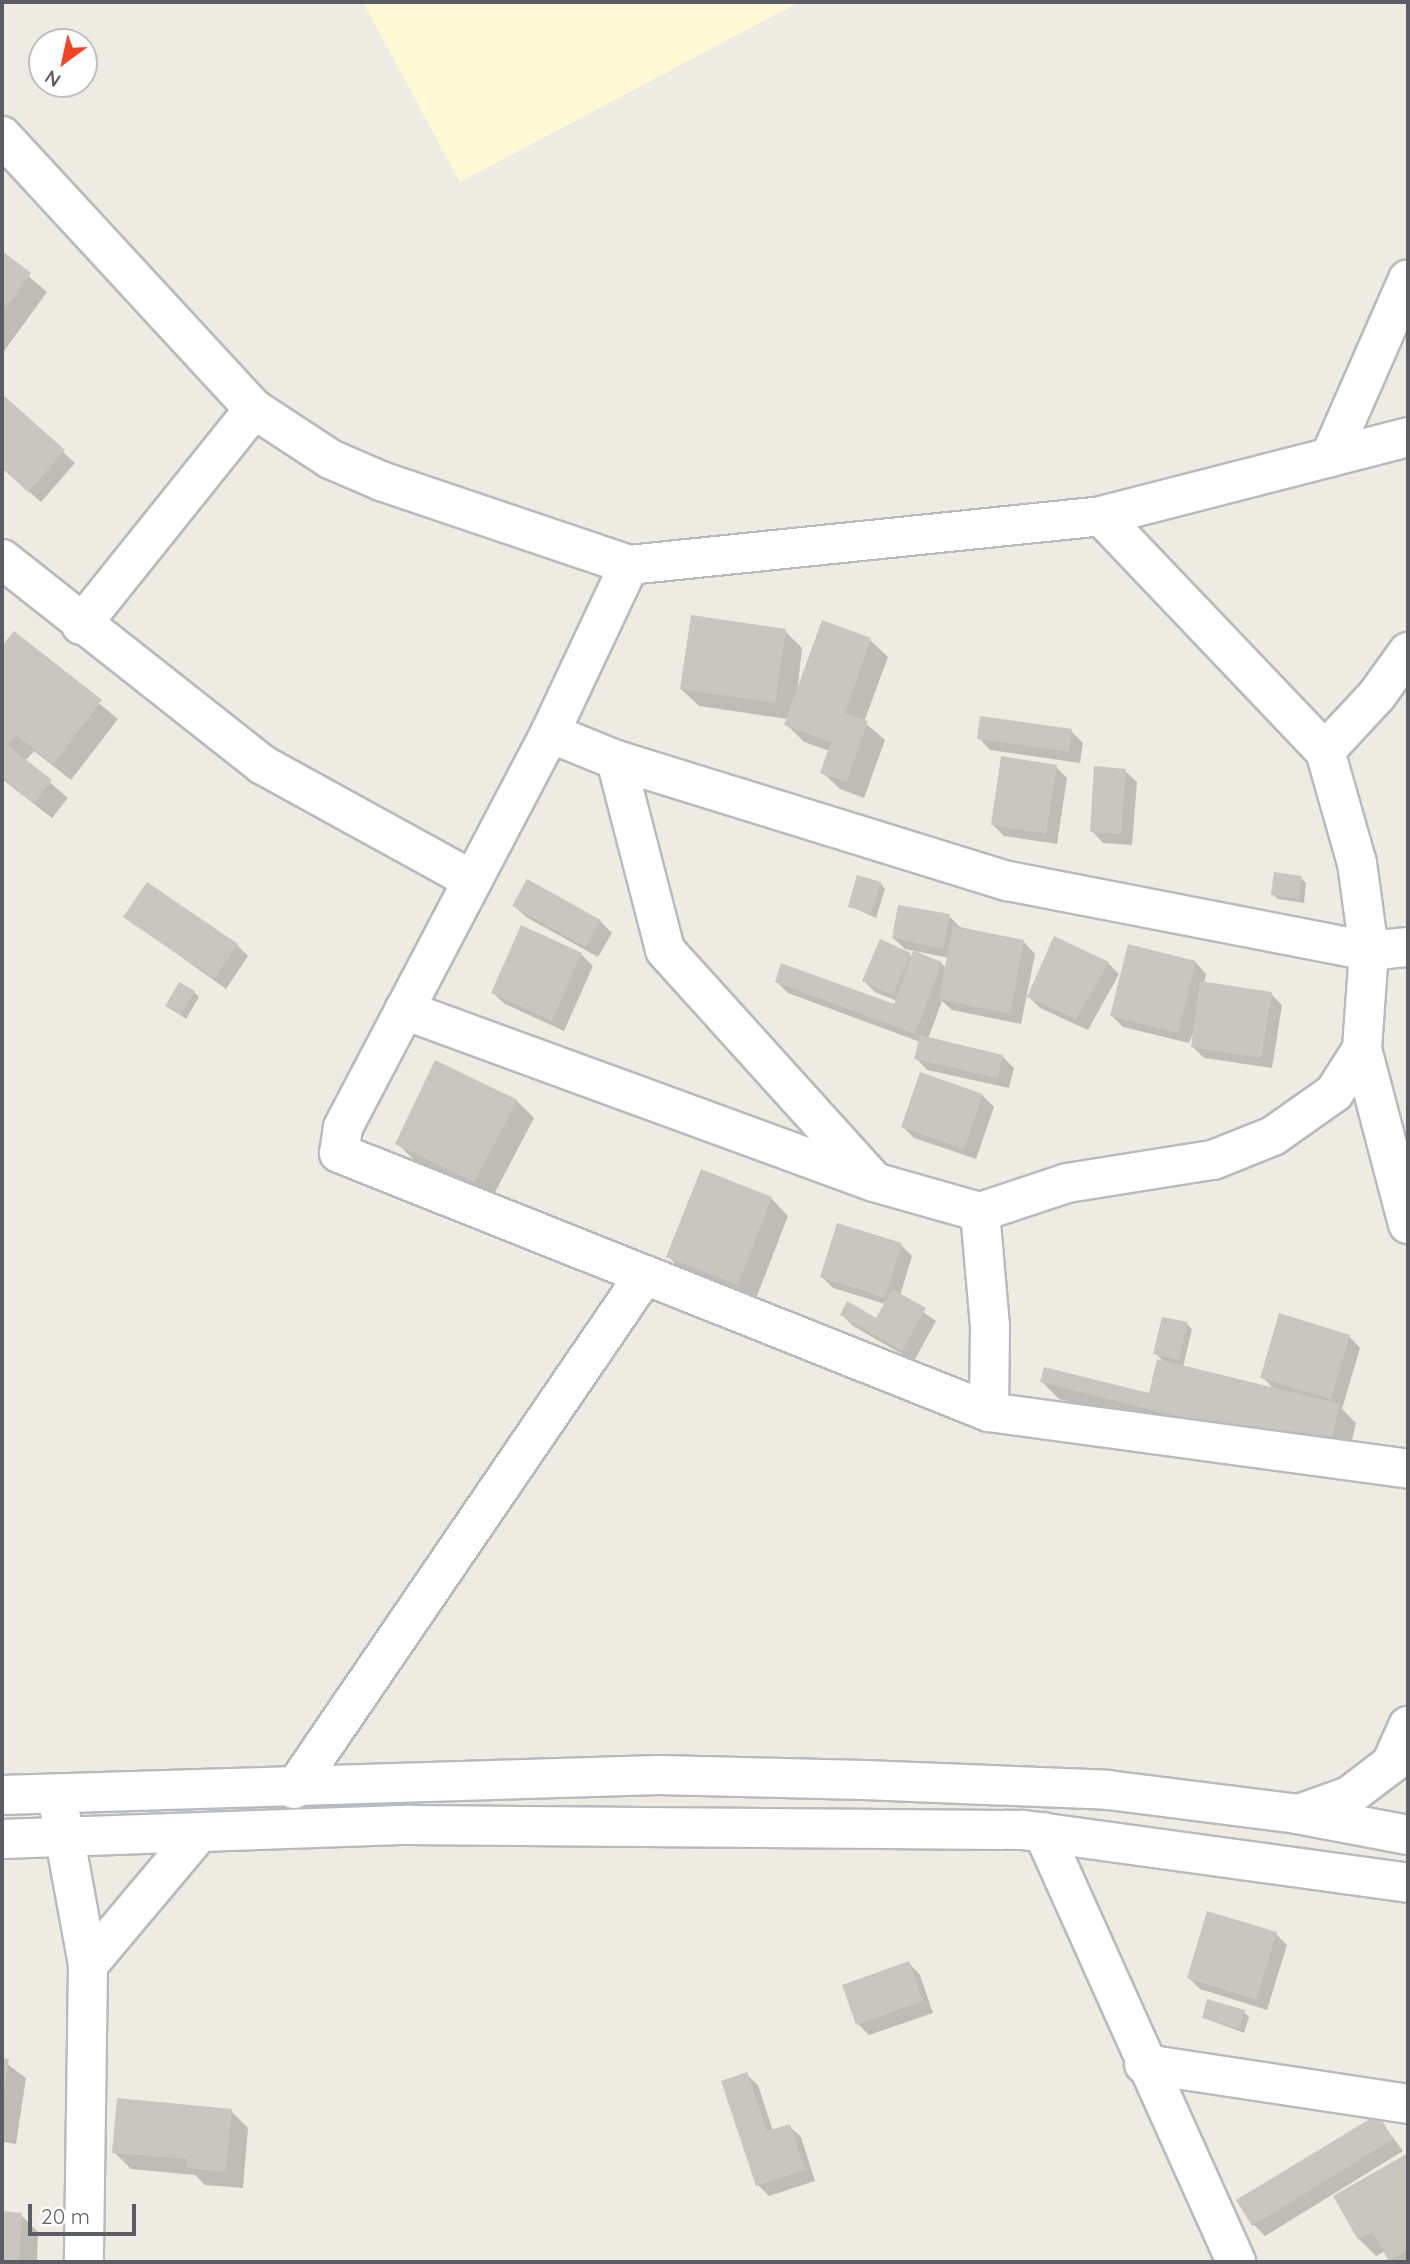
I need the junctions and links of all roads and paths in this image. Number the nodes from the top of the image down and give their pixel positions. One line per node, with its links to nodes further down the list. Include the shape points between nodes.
1 (2, 136): 3 (street)
2 (1408, 279): 5 (street)
3 (254, 409): 8 (street, via 330,458 382,481); 9 (street)
4 (1408, 437): 5 (street)
5 (1330, 457): 6 (street)
6 (1101, 516): 8 (street); 13 (street)
7 (2, 559): 9 (street)
8 (629, 565): 12 (street)
9 (82, 625): 15 (street, via 263,765)
10 (1408, 652): 11 (street)
11 (1393, 695): 13 (street)
12 (550, 733): 14 (street); 15 (street)
13 (1325, 751): 17 (street, via 1357,863)
14 (616, 760): 17 (street, via 1008,881); 20 (street, via 665,950)
15 (472, 880): 18 (street)
16 (1408, 947): 17 (street)
17 (1369, 951): 19 (street)
18 (404, 1010): 20 (street); 23 (street, via 343,1128 339,1153)
19 (1362, 1049): 21 (street, via 1334,1093 1273,1136 1213,1160 1067,1183); 22 (street)
20 (874, 1182): 21 (street)
21 (980, 1212): 24 (street, via 990,1327)
22 (1408, 1224)
23 (644, 1276): 24 (street); 30 (street)
24 (989, 1412): 25 (street)
25 (1408, 1469)
26 (1408, 1726): 34 (street, via 1391,1764 1349,1796)
27 (674, 1775): 28 (street); 29 (street); 35 (street)
28 (953, 1783): 33 (street, via 1108,1790); 37 (street)
29 (407, 1786): 30 (street); 36 (street)
30 (294, 1789): 31 (street)
31 (57, 1794): 32 (street); 41 (street)
32 (2, 1795)
33 (1207, 1805): 34 (street); 43 (street)
34 (1297, 1814): 40 (street)
35 (675, 1824): 36 (street); 37 (street)
36 (408, 1825): 39 (street)
37 (960, 1829): 38 (street)
38 (1043, 1832): 43 (street); 46 (street)
39 (197, 1835): 41 (street); 45 (street)
40 (1408, 1835)
41 (64, 1838): 42 (street); 45 (street)
42 (2, 1839)
43 (1200, 1854): 44 (street)
44 (1408, 1883)
45 (88, 1965): 48 (street)
46 (1144, 2064): 47 (street); 49 (street)
47 (1408, 2104)
48 (84, 2262)
49 (1236, 2262)

